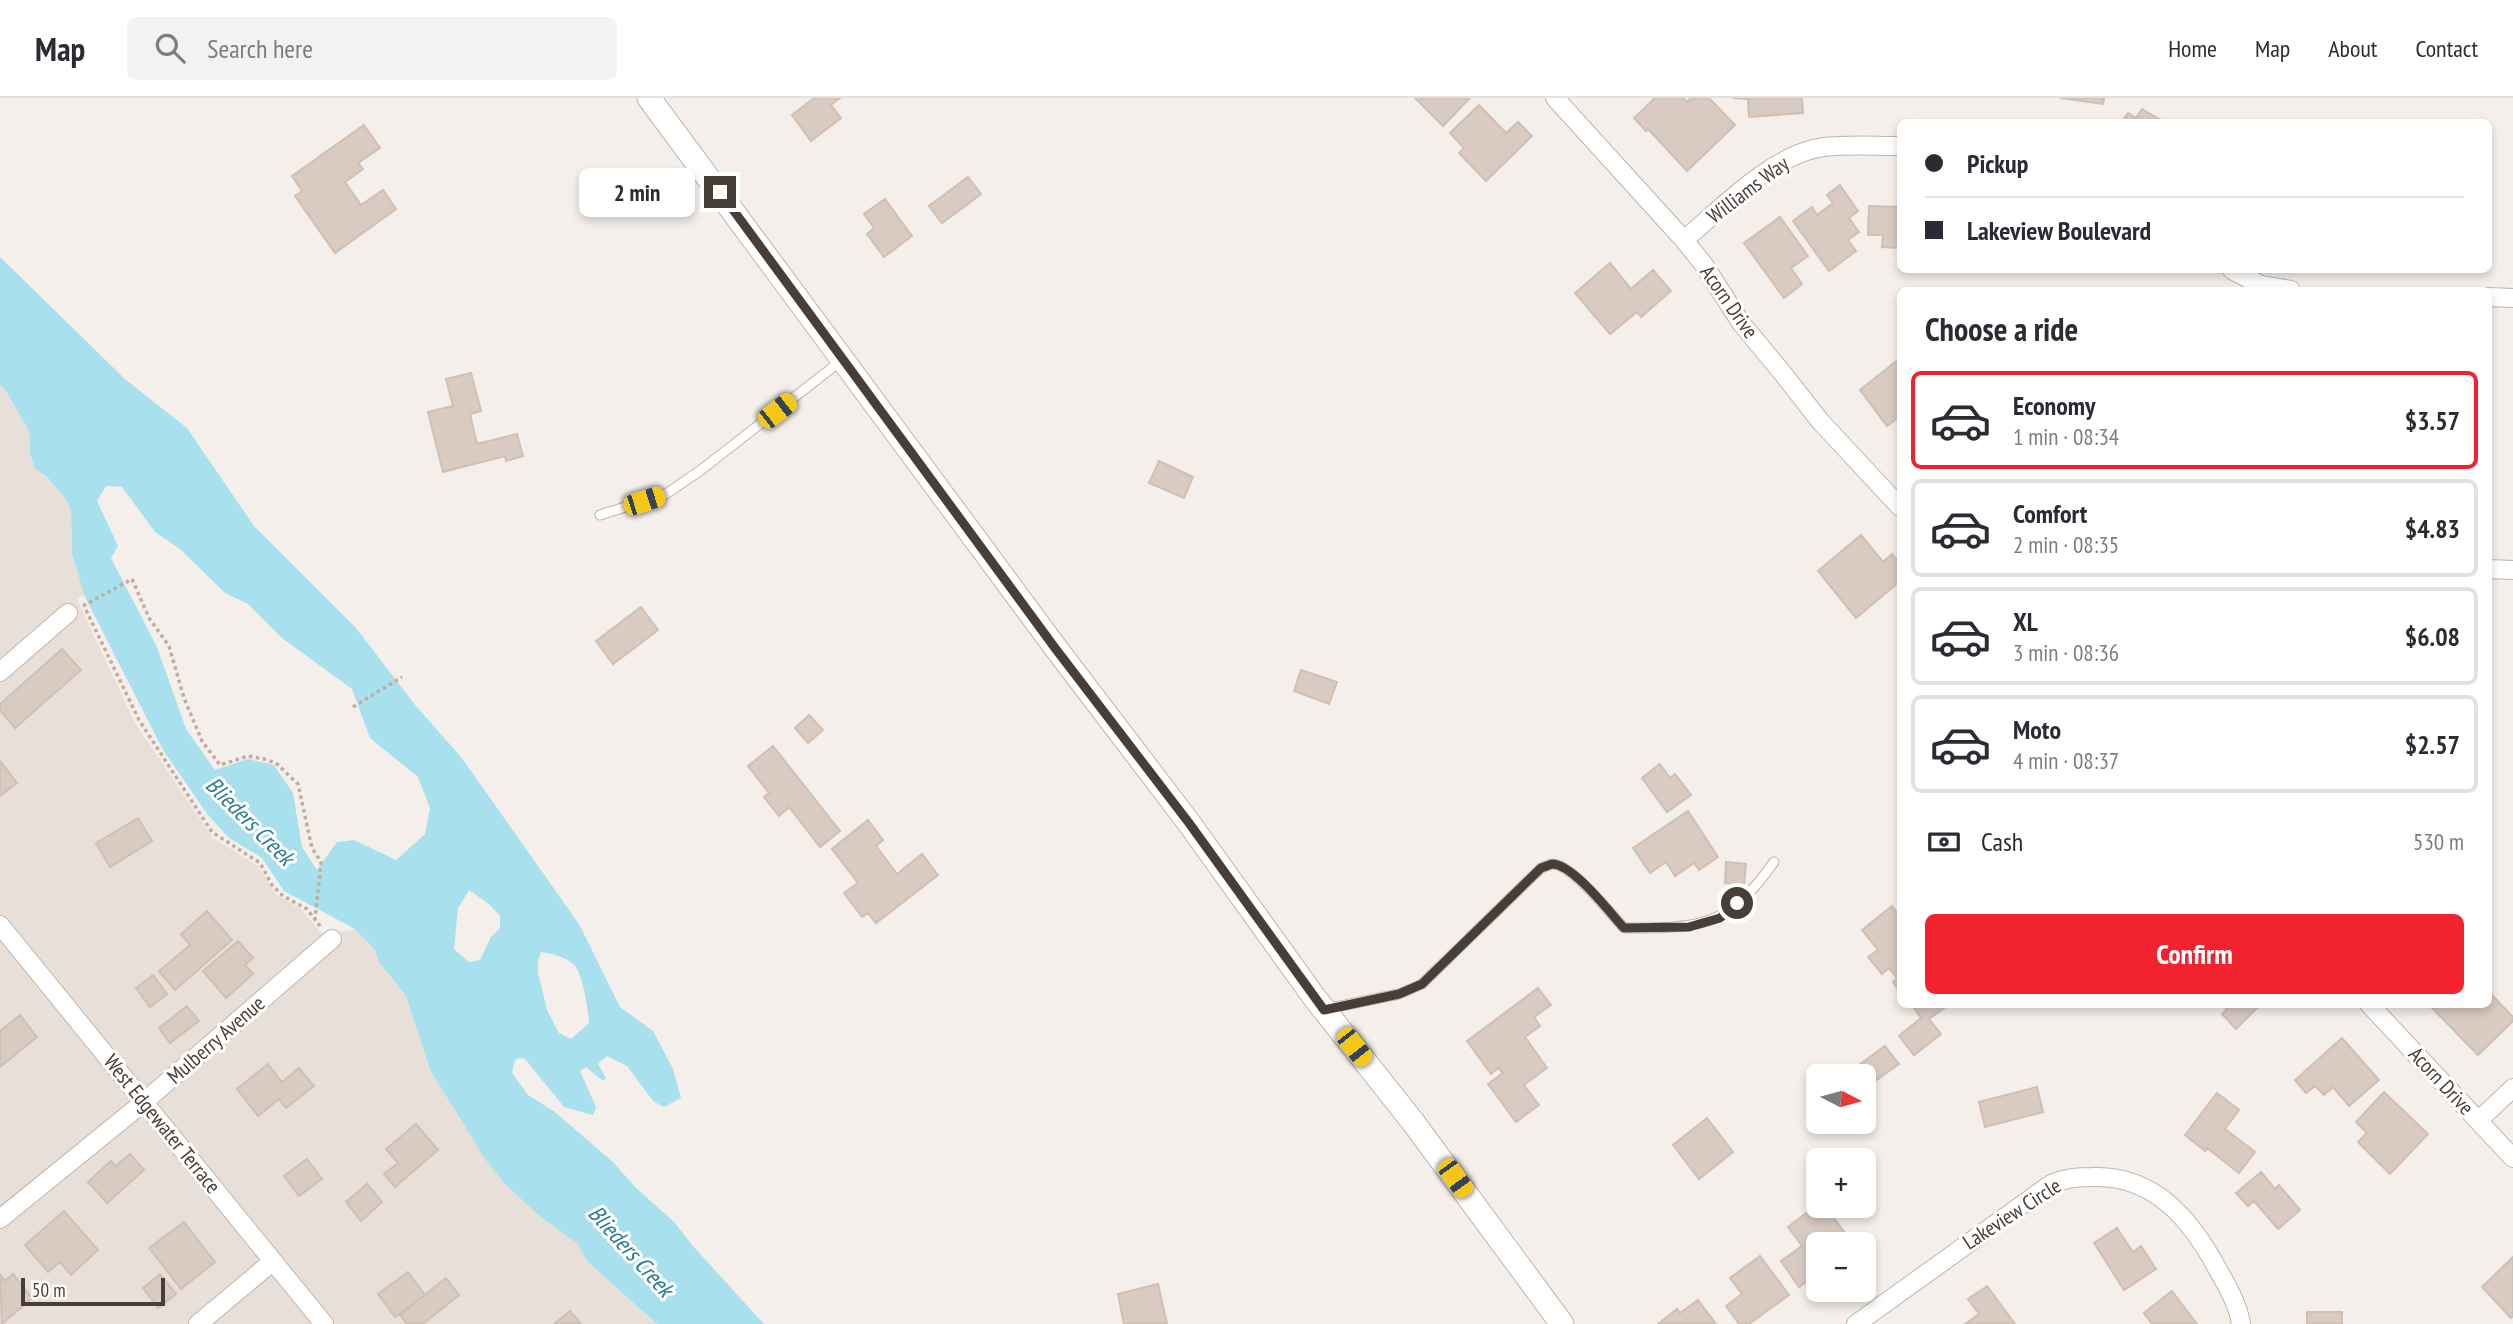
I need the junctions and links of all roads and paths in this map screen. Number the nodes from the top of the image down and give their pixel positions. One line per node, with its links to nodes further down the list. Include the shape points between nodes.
1 (649, 98): 9 (street)
2 (1555, 98): 4 (street, Acorn Drive)
3 (1897, 146): 4 (street, Williams Way, via 1823,147 1793,155)
4 (1684, 240): 10 (street, Acorn Drive, via 1741,323 1819,421)
5 (2238, 273): 6 (street)
6 (2273, 287)
7 (2492, 297): 8 (street)
8 (2513, 298)
9 (844, 359): 11 (lane, via 666,494); 22 (street)
10 (1897, 499)
11 (600, 514)
12 (2492, 569): 13 (street)
13 (2513, 570)
14 (76, 609): 14 (path, via 139,720 212,832 260,863 272,885 315,919 321,862 312,848 298,784 276,763 248,756 220,765 213,759 184,698 169,646 149,618 132,579); 15 (street)
15 (0, 672)
16 (402, 677): 17 (path)
17 (353, 707)
18 (1774, 862): 22 (lane, via 1755,889 1720,918 1666,928 1624,928 1582,882 1551,864 1541,868 1422,984 1399,994)
19 (3, 935): 24 (street, West Edgewater Terrace)
20 (332, 939): 24 (street, Mulberry Avenue)
21 (2373, 1008): 25 (street, Acorn Drive)
22 (1324, 1010): 31 (street)
23 (2513, 1088): 25 (street)
24 (144, 1102): 27 (street, Mulberry Avenue); 28 (street, West Edgewater Terrace)
25 (2478, 1121): 26 (street, Acorn Drive)
26 (2513, 1158)
27 (0, 1219)
28 (272, 1262): 29 (street); 30 (street, West Edgewater Terrace)
29 (198, 1324)
30 (324, 1324)
31 (1562, 1324)
32 (1856, 1324): 33 (street, Lakeview Circle, via 2051,1184 2068,1178 2104,1177 2143,1185 2193,1228 2230,1292)
33 (2241, 1324)

